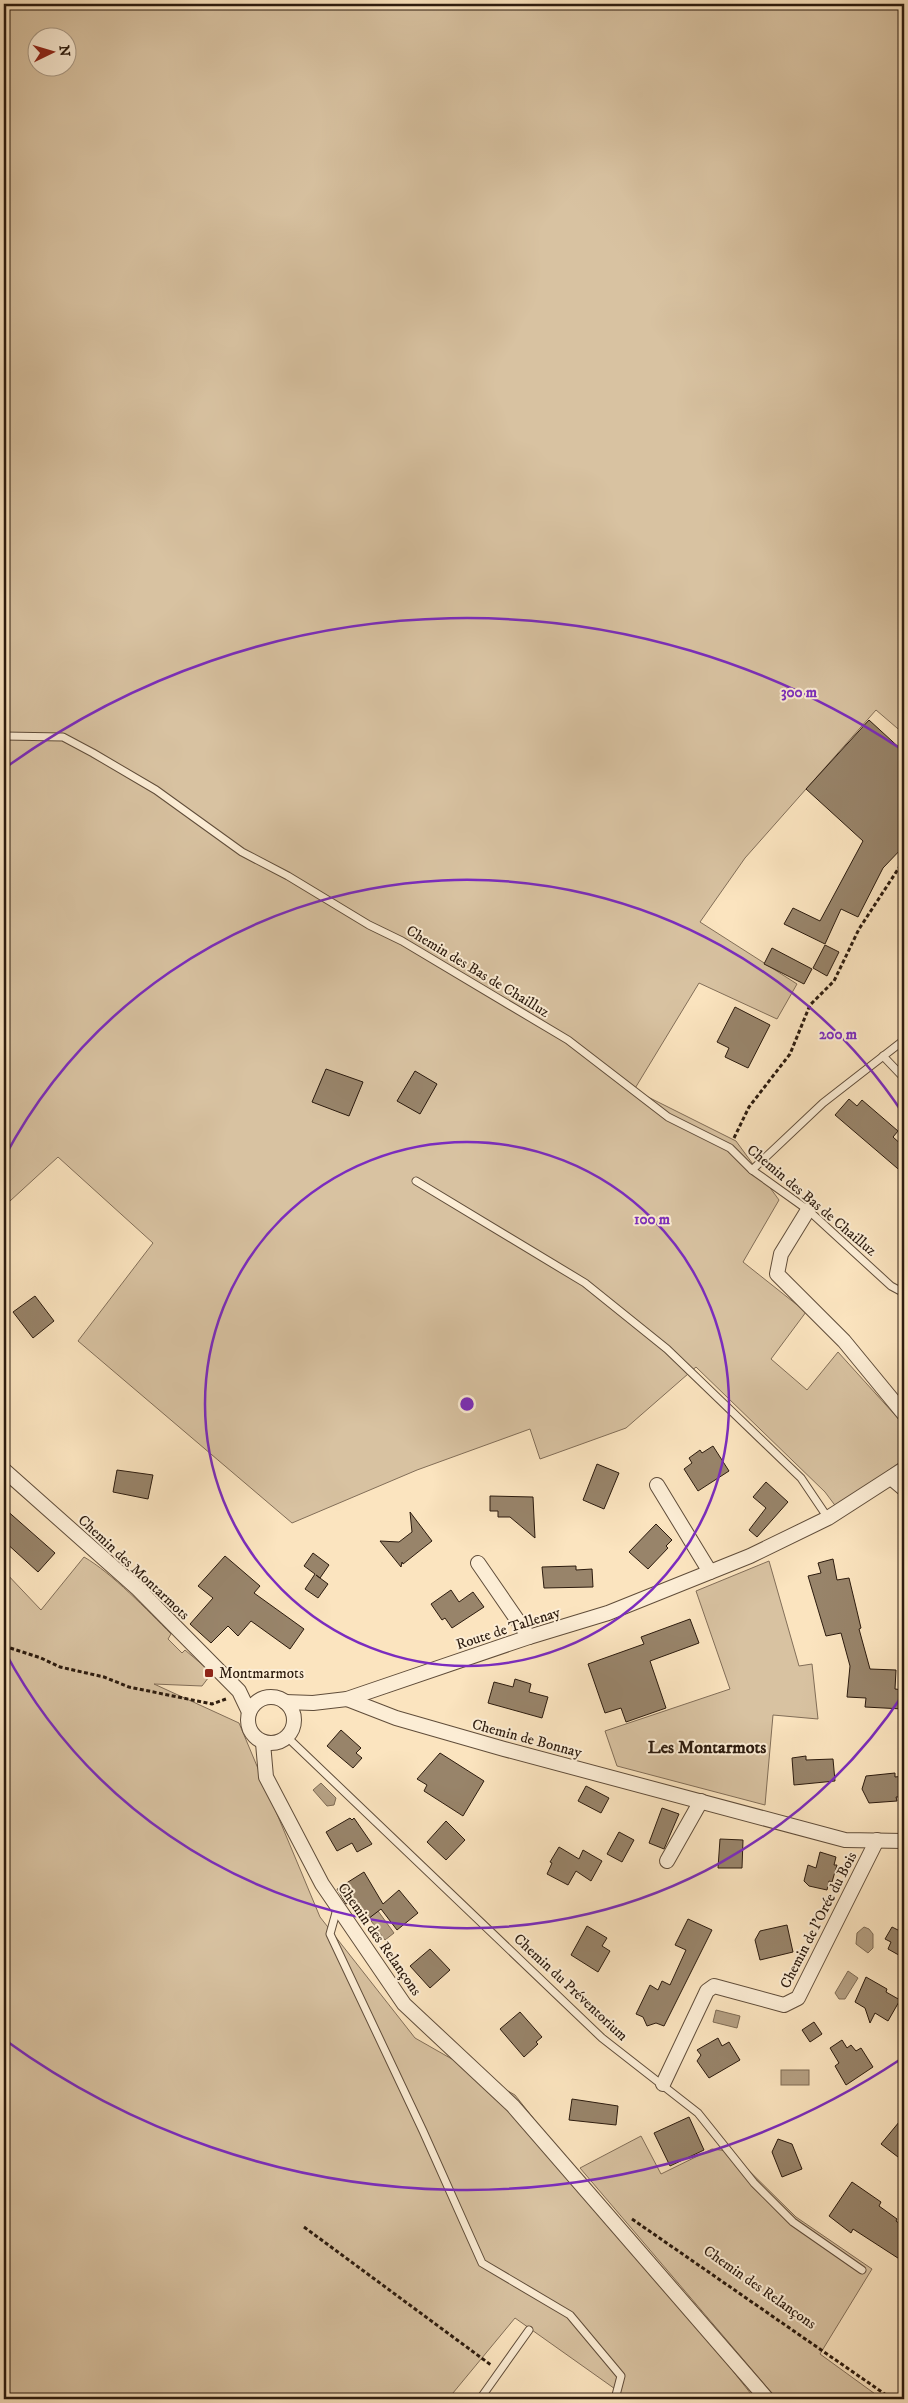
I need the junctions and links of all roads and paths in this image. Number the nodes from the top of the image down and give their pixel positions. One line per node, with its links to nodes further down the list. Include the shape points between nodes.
1 (4, 736): 6 (lane, Chemin des Bas de Chailluz, via 63,737 93,753 156,790 242,852 402,941 568,1040 668,1117)
2 (904, 860): 6 (path, via 859,929 834,981 810,1005 790,1054 749,1107)
3 (904, 1040): 4 (lane)
4 (883, 1056): 5 (lane); 7 (lane, via 823,1103)
5 (904, 1078)
6 (730, 1148): 7 (lane, Chemin des Bas de Chailluz)
7 (752, 1170): 9 (lane, Chemin des Bas de Chailluz)
8 (416, 1181): 17 (lane, via 585,1283 667,1349 801,1478)
9 (808, 1210): 10 (lane, Chemin des Bas de Chailluz, via 891,1286); 11 (street, via 781,1254 777,1274 844,1341)
10 (904, 1293)
11 (904, 1414)
12 (904, 1469): 14 (street, Route de Tallenay)
13 (4, 1470): 22 (street, Chemin des Montarmots, via 138,1589)
14 (891, 1478): 16 (street); 17 (street, Route de Tallenay)
15 (657, 1485): 19 (street)
16 (904, 1488)
17 (828, 1518): 19 (street, Route de Tallenay)
18 (478, 1563): 20 (street)
19 (710, 1572): 20 (street, Route de Tallenay, via 608,1612)
20 (529, 1637): 23 (street, Route de Tallenay)
21 (4, 1646): 22 (path, via 60,1668 212,1704)
22 (239, 1692): 24 (street, Chemin des Montarmots); 27 (street, Chemin des Montarmots)
23 (347, 1699): 26 (street, Route de Tallenay); 31 (street, Chemin de Bonnay, via 396,1718)
24 (258, 1700): 25 (street, via 272,1697); 27 (street)
25 (285, 1702): 26 (street, Route de Tallenay); 28 (street)
26 (313, 1704): 28 (street, Route de Tallenay)
27 (249, 1712): 30 (street, via 248,1727)
28 (294, 1718): 29 (street, via 292,1731)
29 (287, 1737): 30 (street, via 276,1743); 36 (lane, Chemin du Préventorium, via 602,2038)
30 (263, 1743): 35 (street, Chemin des Relançons, via 266,1778)
31 (700, 1801): 32 (street, Chemin de Bonnay, via 845,1840); 34 (street)
32 (876, 1840): 33 (street, Chemin de Bonnay); 36 (street, Chemin de l’Orée du Bois, via 798,1998 784,2005 714,1986 708,1990)
33 (904, 1841)
34 (667, 1861)
35 (337, 1909): 43 (lane, via 330,1934 482,2264 570,2314 621,2376); 44 (street, Chemin des Relançons, via 404,2004 513,2106)
36 (663, 2084): 39 (lane, Chemin du Préventorium, via 698,2113 754,2183 793,2222)
37 (629, 2218): 45 (path, Chemin des Relançons)
38 (304, 2226): 41 (path)
39 (862, 2270)
40 (529, 2330): 41 (lane)
41 (500, 2371): 42 (lane)
42 (480, 2399)
43 (615, 2399)
44 (767, 2399)
45 (892, 2399)

